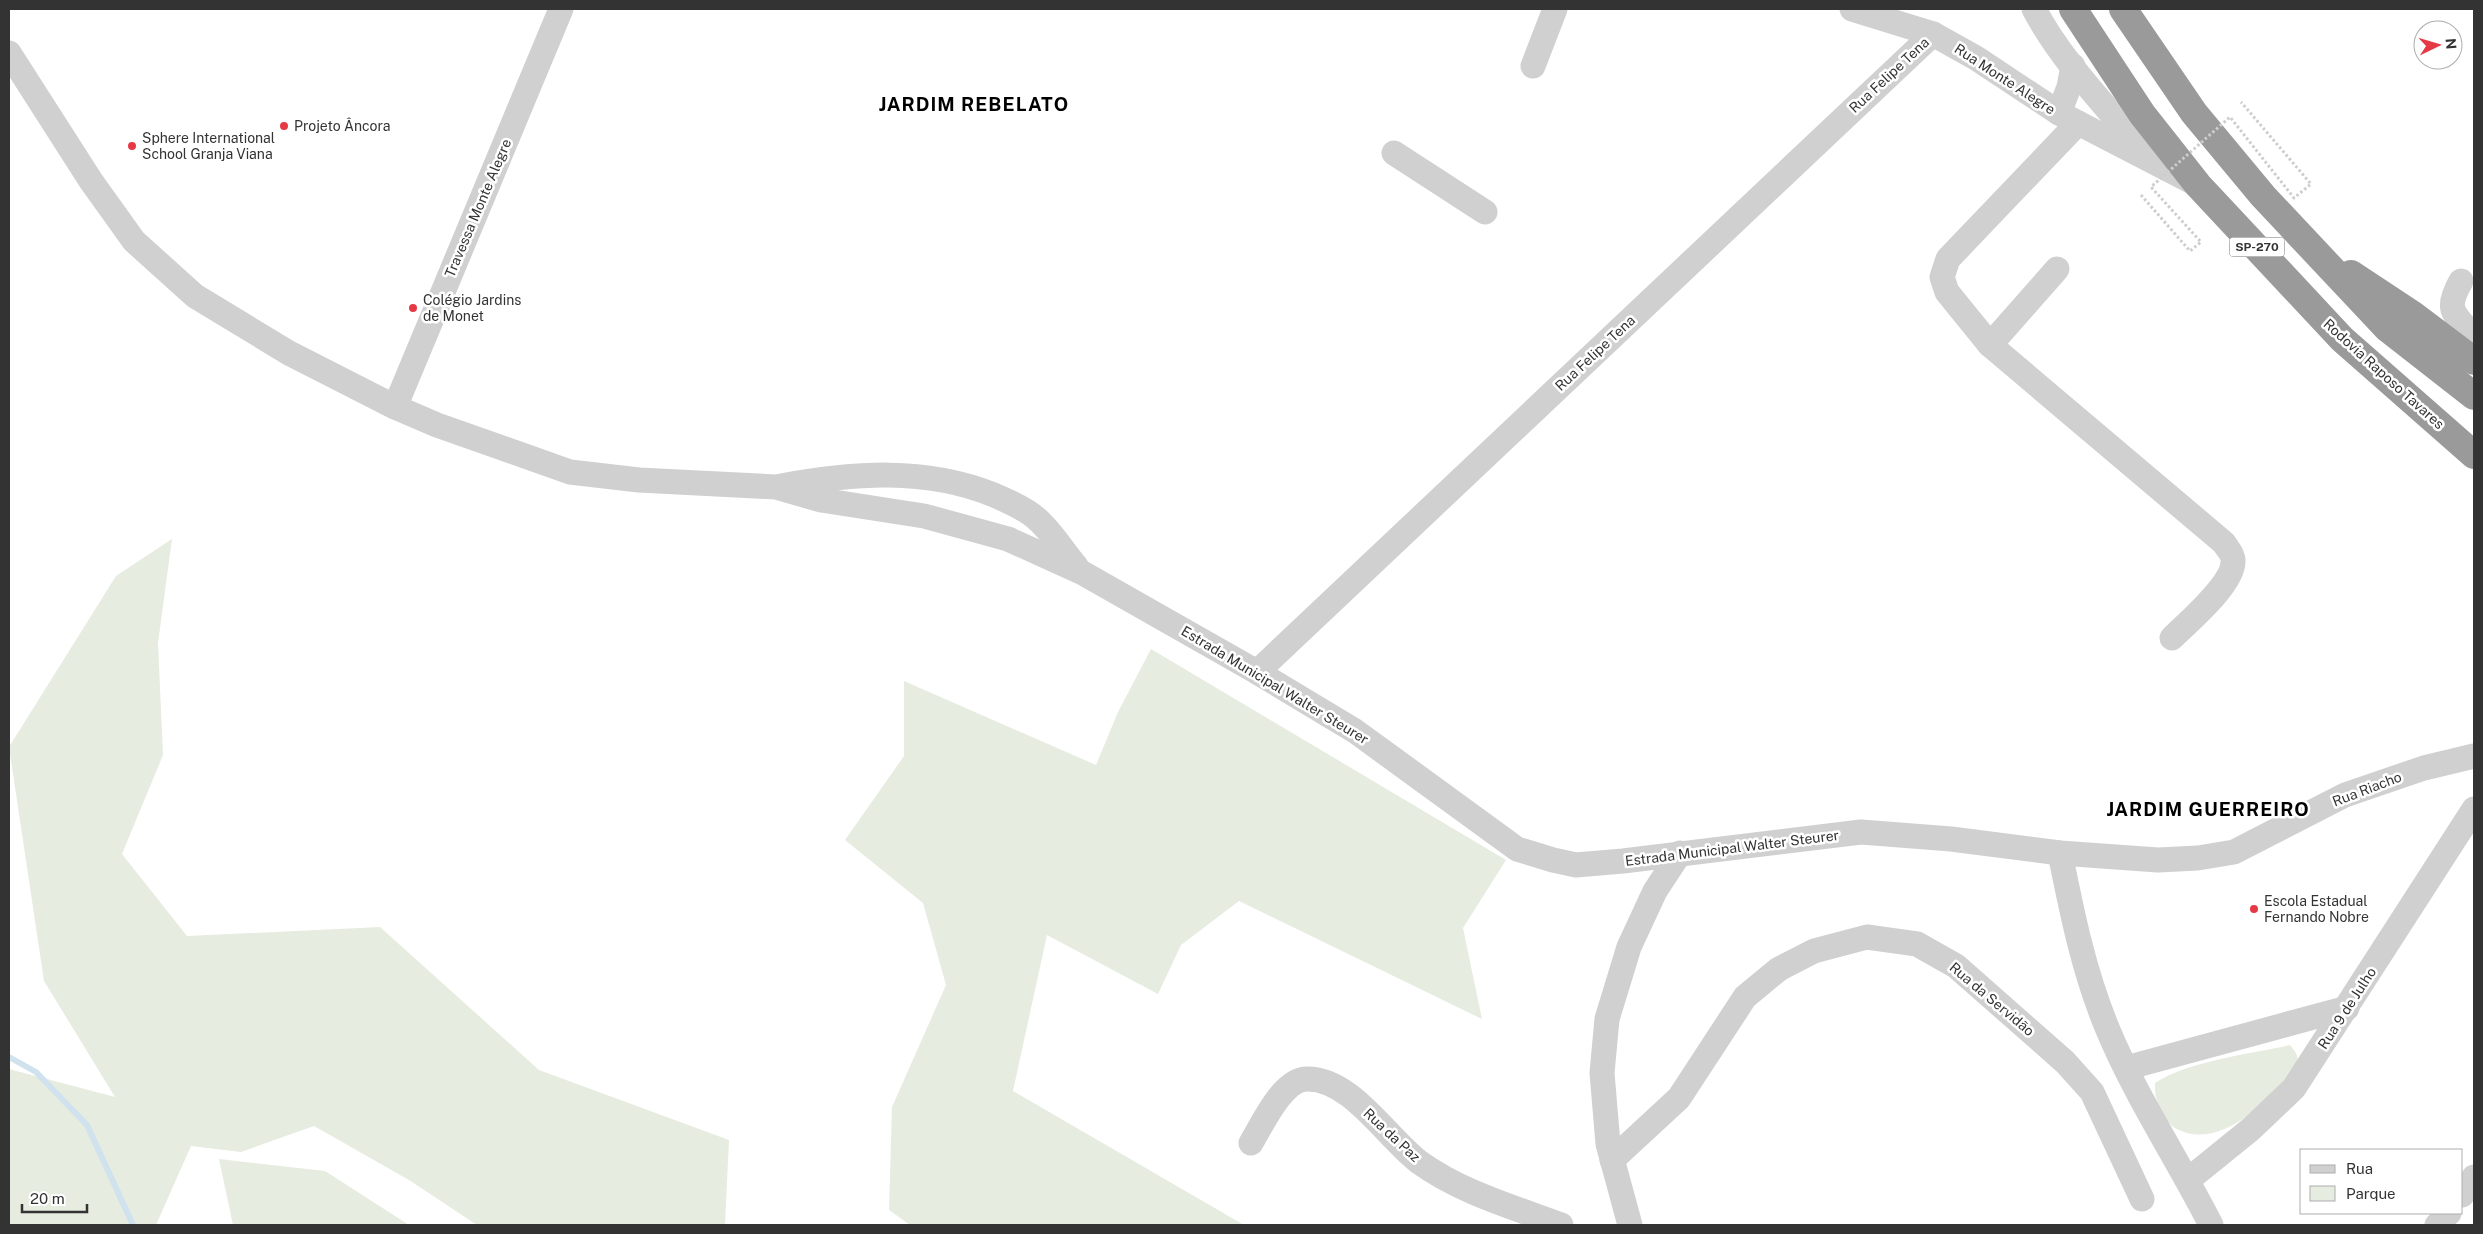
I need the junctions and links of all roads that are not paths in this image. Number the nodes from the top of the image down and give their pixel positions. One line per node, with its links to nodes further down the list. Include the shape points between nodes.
1 (561, 9): 23 (street, Travessa Monte Alegre)
2 (1556, 9): 9 (street)
3 (1852, 9): 7 (street, Rua Monte Alegre)
4 (2034, 9): 10 (street)
5 (2073, 9): 14 (highway, Rodovia Raposo Tavares / SP-270, via 2142,114)
6 (2123, 9): 16 (highway, SP-270, via 2194,114)
7 (1933, 34): 11 (street, Rua Monte Alegre); 28 (street, Rua Felipe Tena)
8 (9, 53): 23 (street, Estrada Municipal Walter Steurer, via 91,181 134,241 195,296 289,353)
9 (1533, 66)
10 (2073, 66): 11 (street); 13 (street)
11 (2069, 118): 13 (street, Rua Monte Alegre); 20 (street, via 1948,259 1942,277 1947,292)
12 (1394, 153): 15 (street)
13 (2153, 163): 14 (street, Rua Monte Alegre)
14 (2198, 185): 24 (highway, Rodovia Raposo Tavares / SP-270, via 2342,339)
15 (1485, 212)
16 (2310, 246): 21 (highway, via 2413,315); 22 (highway, SP-270, via 2387,328)
17 (2057, 269): 20 (street)
18 (2461, 281): 19 (street, via 2452,297 2452,310)
19 (2474, 337)
20 (1990, 344): 27 (street, via 2224,543 2234,558 2224,584)
21 (2474, 361)
22 (2474, 396)
23 (395, 407): 25 (street, Estrada Municipal Walter Steurer, via 437,426 570,472 639,480)
24 (2474, 454)
25 (776, 487): 26 (street, Estrada Municipal Walter Steurer, via 821,500 924,516 1008,539); 26 (street, Estrada Municipal Walter Steurer, via 884,474 968,484 1037,519)
26 (1081, 572): 28 (street, Estrada Municipal Walter Steurer)
27 (2172, 638)
28 (1257, 672): 31 (street, Estrada Municipal Walter Steurer, via 1355,730 1517,849 1576,865)
29 (2474, 756): 32 (street, Rua Riacho, via 2424,768 2345,796 2234,852 2158,860)
30 (2474, 809): 33 (street, Rua 9 de Julho)
31 (1680, 853): 32 (street, Estrada Municipal Walter Steurer, via 1861,832); 36 (street, via 1655,891 1629,947 1607,1019 1602,1073)
32 (2060, 853): 34 (street, via 2079,946 2107,1028)
33 (2347, 1008): 34 (street); 38 (street, Rua 9 de Julho, via 2294,1088 2251,1130)
34 (2126, 1068): 38 (street)
35 (1251, 1143): 42 (street, Rua da Paz, via 1285,1088 1304,1079 1329,1082 1377,1119 1417,1160 1447,1181)
36 (1612, 1160): 40 (street, Rua da Servidão, via 1679,1098 1745,997 1779,969 1814,951 1867,937 1917,944 1956,966 2065,1062 2092,1092); 43 (street)
37 (2474, 1176): 39 (street)
38 (2188, 1180): 44 (street)
39 (2463, 1193)
40 (2142, 1199)
41 (2448, 1214): 45 (street)
42 (1560, 1225)
43 (1630, 1225)
44 (2211, 1225)
45 (2437, 1225)

